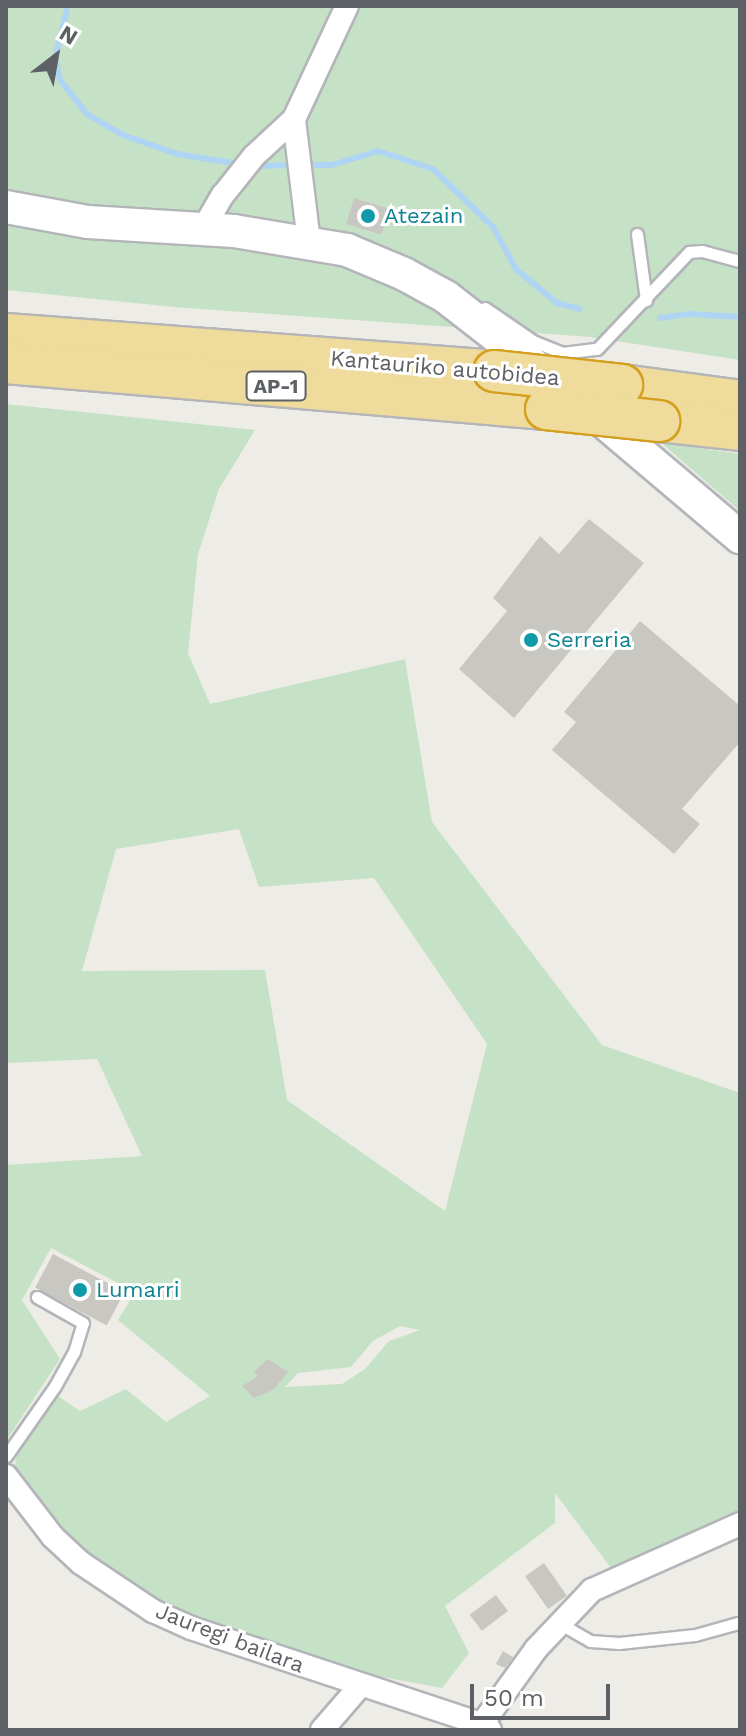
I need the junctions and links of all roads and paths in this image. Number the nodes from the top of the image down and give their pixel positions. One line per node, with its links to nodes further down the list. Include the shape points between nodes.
1 (347, 6): 2 (street)
2 (294, 119): 4 (street, via 254,156); 6 (street)
3 (6, 207): 4 (main road, via 88,222)
4 (203, 229): 6 (main road)
5 (637, 234): 9 (lane)
6 (309, 242): 8 (main road, via 371,259)
7 (740, 261): 9 (lane, via 689,252)
8 (446, 297): 11 (lane, via 484,307 533,341 562,353); 15 (main road)
9 (646, 300): 11 (lane)
10 (6, 334): 13 (highway, Kantauriko autobidea / AP-1, bridge, via 494,371)
11 (597, 349): 15 (lane)
12 (6, 363): 14 (highway, Kantauriko autobidea / AP-1, bridge)
13 (740, 401)
14 (740, 430)
15 (623, 437): 16 (main road)
16 (740, 537)
17 (37, 1297): 18 (lane, via 83,1323 55,1386)
18 (6, 1456)
19 (6, 1476): 23 (street, Jauregi bailara, via 53,1537 81,1563 153,1611)
20 (740, 1524): 21 (street, Jauregi bailara, via 619,1575 592,1590)
21 (558, 1622): 22 (lane, via 590,1641 619,1643 657,1641); 24 (street, Jauregi bailara)
22 (738, 1623)
23 (360, 1686): 24 (street, Jauregi bailara); 25 (street)
24 (486, 1727)
25 (322, 1730)

